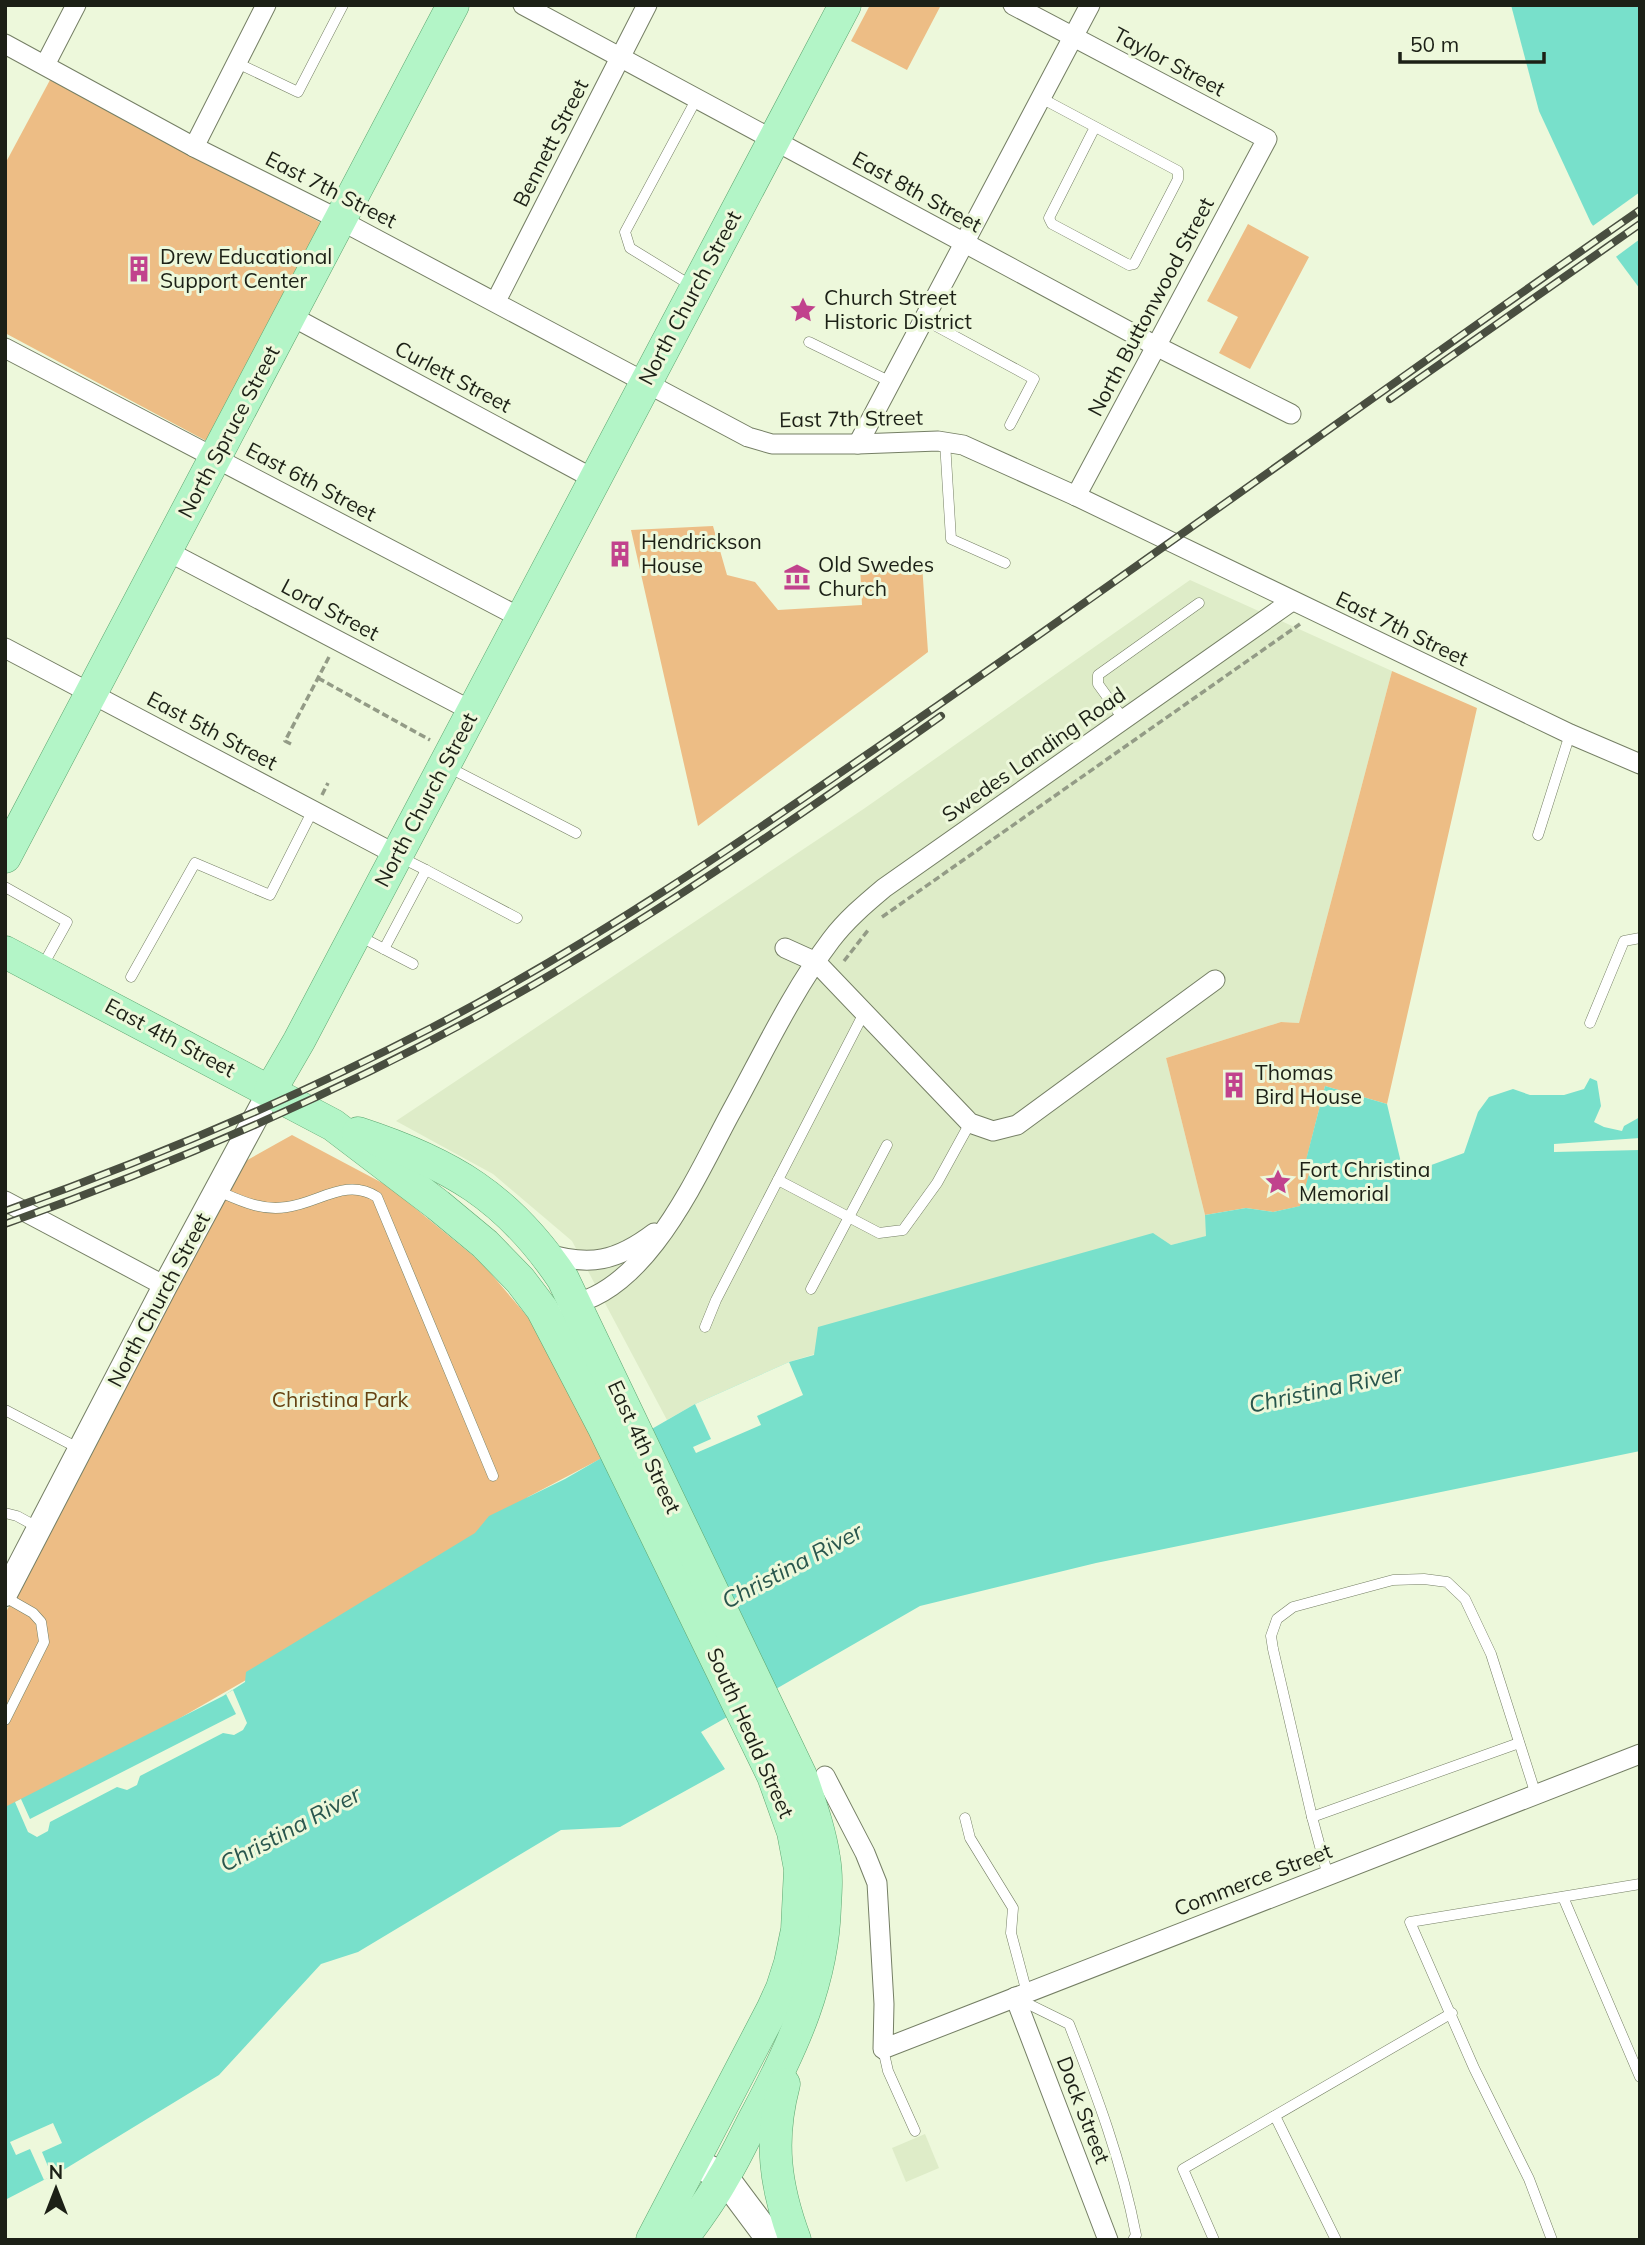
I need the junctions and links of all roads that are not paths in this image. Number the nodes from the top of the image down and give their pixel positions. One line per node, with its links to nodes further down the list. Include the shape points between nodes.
1 (76, 5): 14 (street)
2 (267, 5): 13 (street)
3 (343, 5): 13 (lane, via 298,92)
4 (453, 5): 21 (main road, North Spruce Street)
5 (523, 5): 12 (street, East 8th Street)
6 (647, 5): 12 (street, Bennett Street)
7 (845, 5): 18 (main road, North Church Street)
8 (1013, 5): 10 (street, Taylor Street)
9 (1090, 5): 10 (street)
10 (1074, 37): 16 (street); 19 (street, Taylor Street)
11 (5, 44): 14 (street, East 7th Street)
12 (619, 58): 15 (street, East 8th Street); 24 (street, Bennett Street)
13 (237, 63): 20 (street)
14 (45, 65): 20 (street, East 7th Street)
15 (697, 98): 18 (street, East 8th Street); 23 (lane, via 625,232 630,248)
16 (1041, 98): 17 (lane); 22 (street)
17 (1095, 127): 17 (lane, via 1178,172 1134,264 1052,224 1049,218)
18 (774, 139): 22 (street, East 8th Street); 23 (main road, North Church Street)
19 (1267, 139): 28 (street, North Buttonwood Street)
20 (194, 147): 21 (street, East 7th Street)
21 (340, 220): 24 (street, East 7th Street); 25 (main road, North Spruce Street)
22 (963, 243): 26 (street); 28 (street, East 8th Street)
23 (696, 288): 31 (main road, North Church Street)
24 (496, 301): 31 (street, East 7th Street)
25 (291, 316): 36 (main road, North Spruce Street); 37 (street, Curlett Street)
26 (923, 319): 30 (street); 33 (lane, via 1034,379)
27 (809, 342): 30 (lane)
28 (1156, 346): 32 (street, East 8th Street); 38 (street, North Buttonwood Street)
29 (5, 348): 36 (street, East 6th Street)
30 (891, 382): 35 (street)
31 (646, 383): 35 (street, East 7th Street, via 760,442); 37 (main road, North Church Street)
32 (1291, 414)
33 (1010, 425)
34 (945, 441): 35 (street, East 7th Street); 38 (street, East 7th Street); 40 (lane, via 951,539)
35 (858, 444)
36 (214, 457): 39 (main road, North Spruce Street); 43 (street, East 6th Street)
37 (594, 479): 43 (main road, North Church Street)
38 (1076, 496): 41 (street, East 7th Street)
39 (167, 551): 45 (main road, North Spruce Street); 46 (street, Lord Street)
40 (1005, 564)
41 (1292, 601): 47 (street, Swedes Landing Road); 48 (street, East 7th Street)
42 (1199, 603): 47 (lane, via 1098,675 1098,684)
43 (521, 618): 46 (main road, North Church Street)
44 (5, 648): 45 (street, East 5th Street)
45 (92, 693): 51 (street, East 5th Street); 55 (main road, North Spruce Street)
46 (472, 711): 49 (main road, North Church Street)
47 (1124, 720): 64 (street, Swedes Landing Road, via 884,888 853,915)
48 (1570, 734): 50 (street, East 7th Street); 53 (lane)
49 (439, 753): 52 (lane); 54 (main road, North Church Street)
50 (1640, 764)
51 (316, 805): 54 (street, East 5th Street); 67 (lane, via 270,895 195,863)
52 (576, 833)
53 (1538, 835)
54 (397, 855): 56 (lane); 59 (main road, North Church Street)
55 (5, 858)
56 (426, 870): 58 (lane); 62 (lane)
57 (5, 887): 66 (lane, via 67,922)
58 (517, 918)
59 (355, 934): 62 (lane); 71 (main road, North Church Street)
60 (1640, 939): 70 (lane, via 1624,941)
61 (786, 948): 64 (street)
62 (384, 949): 65 (lane)
63 (5, 952): 66 (main road, East 4th Street)
64 (816, 962): 69 (street); 78 (street, Swedes Landing Road)
65 (413, 964)
66 (40, 970): 71 (main road, East 4th Street)
67 (131, 977)
68 (1215, 980): 72 (street, via 1017,1125 993,1131)
69 (864, 1013): 72 (street); 75 (lane)
70 (1590, 1023)
71 (270, 1091): 73 (main road, East 4th Street); 76 (street, North Church Street)
72 (970, 1123): 79 (lane, via 903,1230 879,1233)
73 (333, 1125): 80 (main road, East 4th Street, via 405,1149 480,1189 509,1212); 84 (main road, East 4th Street, via 485,1244)
74 (887, 1145): 79 (lane)
75 (778, 1180): 79 (lane); 85 (lane)
76 (218, 1191): 81 (street, North Church Street); 89 (lane, via 260,1207 287,1207 346,1189 359,1189 377,1198)
77 (5, 1201): 81 (street)
78 (674, 1218): 80 (street, Swedes Landing Road, via 612,1257 574,1260); 83 (street, Swedes Landing Road, via 639,1262 592,1299)
79 (849, 1218): 82 (lane)
80 (545, 1253): 83 (main road, East 4th Street)
81 (165, 1286): 88 (street, North Church Street)
82 (811, 1289)
83 (576, 1304): 84 (street, Swedes Landing Road); 101 (main road, East 4th Street, via 801,1776 824,1858)
84 (542, 1309): 87 (main road, East 4th Street)
85 (705, 1327)
86 (5, 1410): 88 (lane)
87 (603, 1426): 101 (main road, South Heald Street, via 773,1776)
88 (80, 1449): 91 (street, North Church Street)
89 (494, 1476)
90 (5, 1513): 91 (lane)
91 (39, 1528): 92 (street, North Church Street)
92 (5, 1595): 93 (lane, via 41,1622 44,1642)
93 (5, 1720)
94 (1519, 1743): 97 (lane); 98 (lane); 98 (lane, via 1480,1627 1465,1599 1447,1583 1393,1580 1293,1607 1277,1619 1271,1636)
95 (1640, 1754): 97 (street, Commerce Street)
96 (825, 1776): 107 (street, via 877,1883)
97 (1536, 1795): 100 (street, Commerce Street)
98 (1312, 1817): 100 (lane)
99 (965, 1818): 104 (lane, via 970,1838 1013,1908 1011,1933)
100 (1328, 1875): 104 (street, Commerce Street)
101 (813, 1880): 106 (main road, South Heald Street, via 824,1929 808,2006); 111 (main road, South Heald Street, via 782,1988)
102 (1640, 1884): 103 (lane)
103 (1563, 1897): 105 (lane, via 1410,1922); 108 (lane)
104 (1021, 1995): 107 (street, Commerce Street); 118 (street, Dock Street); 119 (lane, via 1069,2024 1128,2191)
105 (1452, 2013): 109 (lane); 122 (lane, via 1529,2179)
106 (797, 2034): 112 (main road, South Heald Street); 117 (main road, via 774,2147 776,2175)
107 (883, 2049): 110 (lane)
108 (1640, 2077)
109 (1275, 2116): 120 (lane, via 1183,2169); 121 (lane)
110 (915, 2131)
111 (691, 2161): 112 (main road); 113 (main road, South Heald Street)
112 (718, 2186): 114 (main road, South Heald Street); 115 (main road); 116 (main road)
113 (652, 2240)
114 (681, 2240)
115 (747, 2240)
116 (771, 2240)
117 (795, 2240)
118 (1108, 2240)
119 (1133, 2240)
120 (1214, 2240)
121 (1336, 2240)
122 (1552, 2240)

